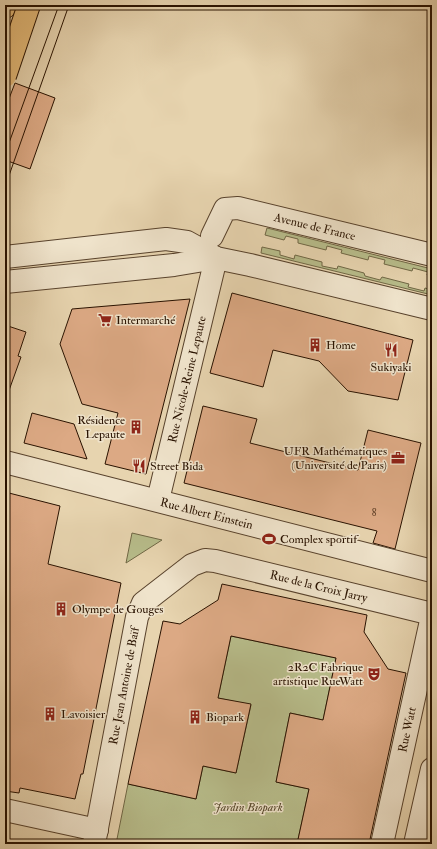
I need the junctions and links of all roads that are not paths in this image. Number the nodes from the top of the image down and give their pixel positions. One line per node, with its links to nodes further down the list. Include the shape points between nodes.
1 (29, 5): 2 (main road, bridge)
2 (5, 76)
3 (212, 236): 4 (street, Avenue de France, via 225,209 238,208)
4 (432, 255)
5 (5, 258): 6 (street, via 166,239 187,242)
6 (216, 258): 7 (street, via 174,265); 8 (street); 10 (street, Rue Nicole-Reine Lepaute)
7 (5, 282)
8 (432, 309)
9 (5, 462): 10 (street, Rue Albert Einstein)
10 (158, 500): 12 (street, Rue Albert Einstein)
11 (205, 560): 13 (street, Rue de la Croix Jarry); 16 (street, Rue Jean Antoine de Baïf, via 192,565 143,603 137,617)
12 (432, 571)
13 (432, 615): 17 (street, Rue Watt)
14 (432, 769): 18 (street)
15 (5, 810): 16 (street)
16 (96, 837)
17 (382, 844)
18 (415, 844)

